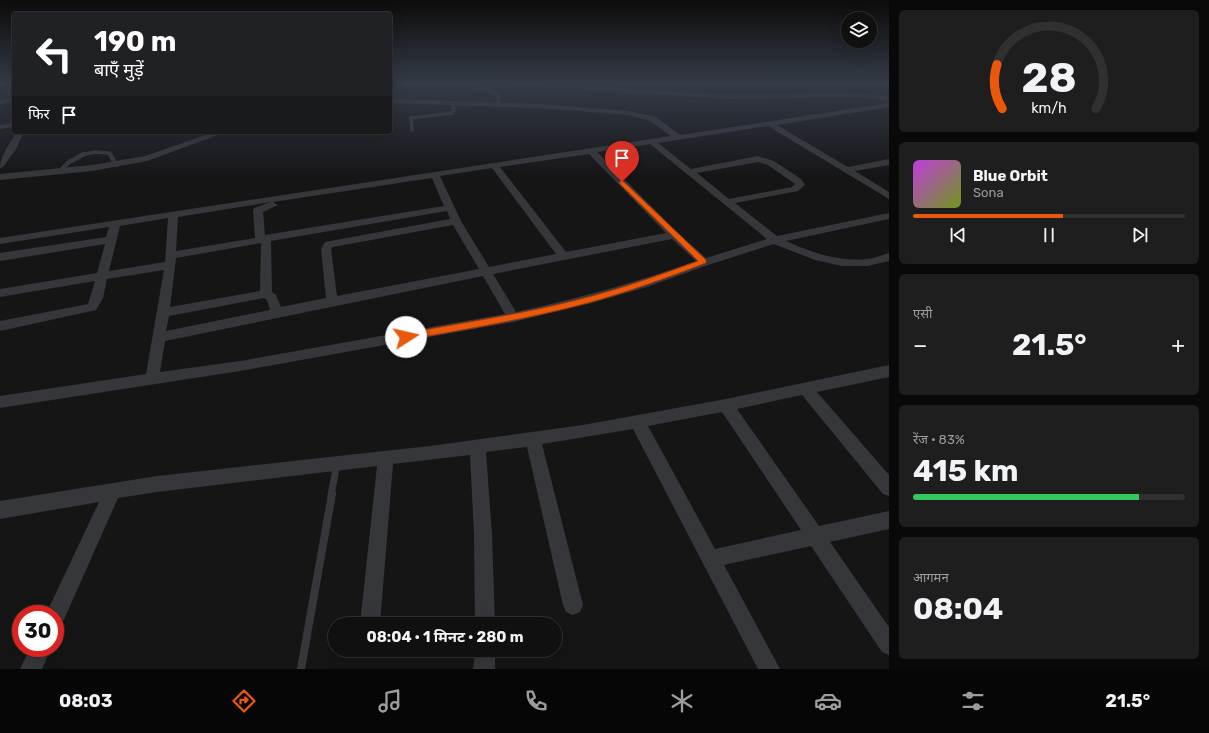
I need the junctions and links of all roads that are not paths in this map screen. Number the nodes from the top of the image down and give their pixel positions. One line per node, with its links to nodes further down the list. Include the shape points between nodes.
1 (434, 115): 7 (lane, via 411,118)
2 (637, 115): 10 (street, via 653,120)
3 (825, 115): 4 (street)
4 (770, 124): 10 (street); 17 (street)
5 (12, 125): 6 (street)
6 (0, 126)
7 (412, 130)
8 (19, 134): 14 (street, via 12,149)
9 (216, 134): 15 (street, via 148,158)
10 (679, 138): 11 (street)
11 (652, 142): 12 (street); 19 (street)
12 (591, 151): 16 (street); 32 (street)
13 (889, 162): 17 (street)
14 (0, 164)
15 (116, 165): 18 (street); 18 (lane, via 109,153 98,152 74,158)
16 (495, 166): 20 (street); 38 (street)
17 (848, 170): 23 (street)
18 (59, 172): 21 (street)
19 (689, 172): 26 (street); 26 (street, via 758,160 771,163 800,185 795,189)
20 (435, 175): 25 (street); 27 (street)
21 (0, 177)
22 (889, 186): 23 (street)
23 (877, 188): 24 (street)
24 (889, 196)
25 (278, 199): 28 (street); 33 (street, via 276,204 258,209)
26 (727, 202): 35 (street)
27 (449, 208): 30 (street); 33 (street)
28 (173, 215): 31 (street); 41 (street)
29 (889, 216): 35 (street)
30 (456, 221): 43 (street); 47 (street, via 329,244 326,249)
31 (115, 224): 34 (street); 36 (street)
32 (674, 235): 38 (street); 42 (street)
33 (263, 239): 41 (street); 46 (street)
34 (111, 240): 39 (street); 44 (street)
35 (775, 240): 40 (street, via 798,250 844,263 866,263); 42 (street)
36 (3, 241): 37 (street)
37 (0, 250)
38 (563, 256): 43 (street)
39 (0, 257)
40 (889, 257)
41 (170, 260): 44 (street); 48 (street)
42 (704, 262): 50 (street, via 643,284)
43 (485, 271): 47 (street); 50 (street)
44 (102, 277): 45 (street); 51 (street, via 92,307)
45 (0, 293)
46 (266, 294): 48 (street); 49 (street, via 272,298)
47 (332, 301): 49 (street)
48 (162, 313): 52 (street)
49 (277, 313): 52 (street)
50 (513, 317): 54 (street)
51 (0, 326)
52 (159, 337): 54 (street)
53 (889, 371): 55 (street)
54 (152, 380): 56 (street)
55 (806, 389): 57 (street); 63 (street)
56 (0, 402)
57 (726, 405): 58 (street); 67 (street)
58 (637, 421): 59 (street); 68 (street)
59 (533, 439): 60 (street); 70 (street)
60 (478, 447): 61 (street); 72 (street)
61 (386, 458): 62 (street); 71 (street)
62 (336, 464): 64 (street); 77 (lane)
63 (889, 488)
64 (114, 491): 65 (street); 69 (street)
65 (0, 510)
66 (889, 520): 67 (street)
67 (816, 537): 68 (street); 73 (street)
68 (711, 559): 79 (street)
69 (61, 605)
70 (573, 605)
71 (371, 617)
72 (485, 617)
73 (889, 645)
74 (36, 657): 76 (street)
75 (484, 657): 78 (street)
76 (31, 669)
77 (301, 669)
78 (484, 669)
79 (769, 669)

